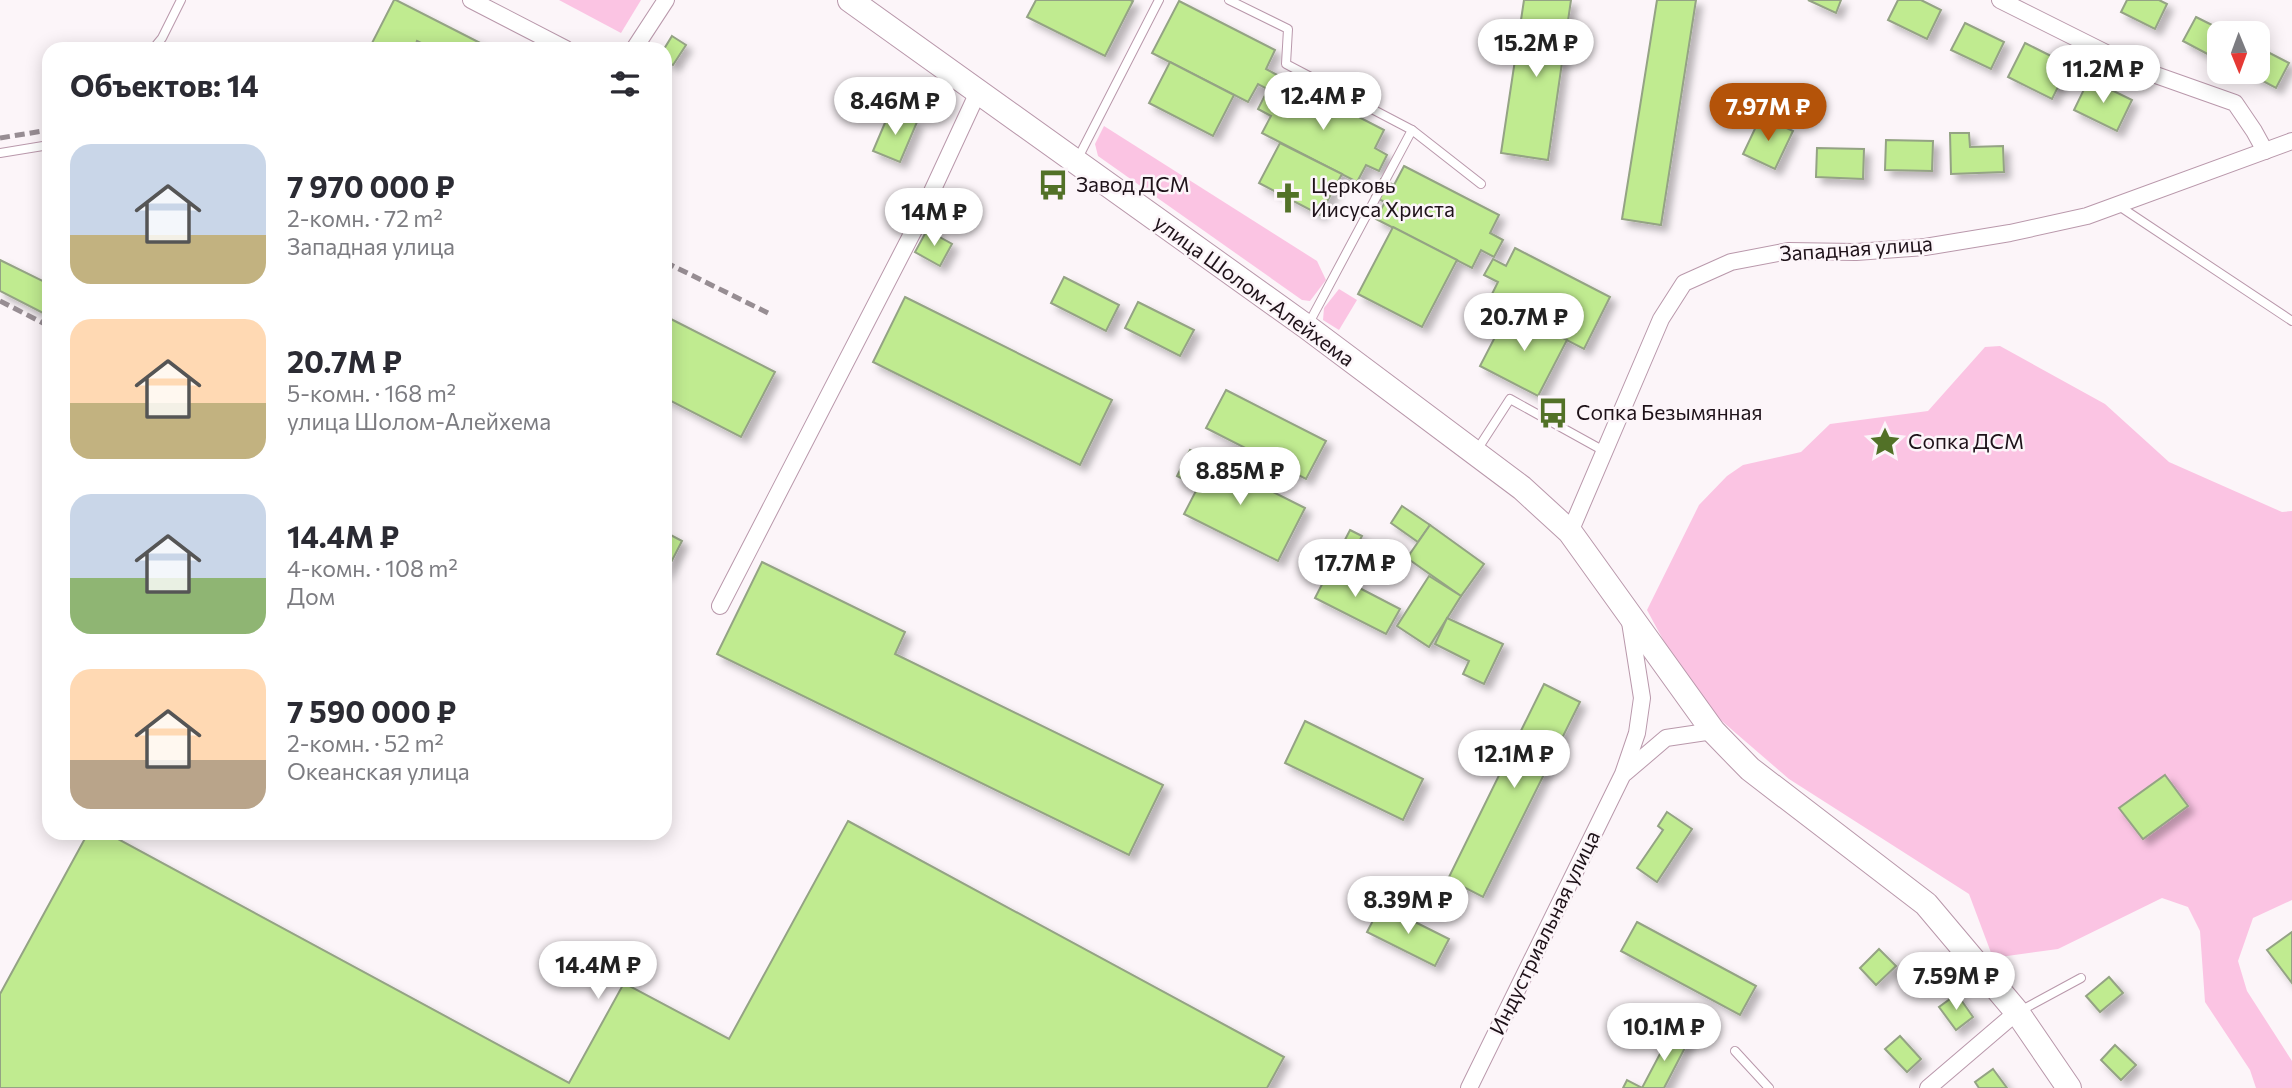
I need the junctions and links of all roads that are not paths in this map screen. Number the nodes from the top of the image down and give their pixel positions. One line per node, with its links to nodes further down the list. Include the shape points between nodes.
1 (181, 0): 8 (lane)
2 (471, 0): 9 (street)
3 (666, 0): 10 (street)
4 (850, 0): 11 (main road, улица Шолом-Алейхема)
5 (1159, 0): 17 (lane)
6 (1229, 0): 12 (lane, via 1288,29 1286,64)
7 (2000, 0): 15 (street, via 2136,68 2235,103)
8 (159, 42)
9 (552, 42)
10 (639, 42)
11 (978, 92): 17 (main road, улица Шолом-Алейхема); 25 (street, via 916,226)
12 (1412, 130): 18 (lane); 21 (lane)
13 (2292, 141): 15 (street, Западная улица)
14 (42, 146): 16 (lane)
15 (2265, 151): 19 (street, Западная улица)
16 (0, 153)
17 (1076, 162): 21 (main road, улица Шолом-Алейхема)
18 (1480, 184)
19 (2119, 206): 20 (lane); 22 (street, Западная улица, via 2010,233 1925,247 1788,251 1731,262 1684,283 1661,319)
20 (2292, 321)
21 (1307, 327): 23 (main road, улица Шолом-Алейхема)
22 (1604, 451): 23 (lane, via 1510,399); 24 (street, Западная улица)
23 (1475, 453): 24 (main road, улица Шолом-Алейхема)
24 (1570, 532): 26 (main road, улица Шолом-Алейхема)
25 (719, 606)
26 (1629, 613): 27 (main road, улица Шолом-Алейхема); 28 (street, Индустриальная улица, via 1642,698 1637,733)
27 (1713, 731): 28 (street, via 1666,738); 30 (main road, улица Шолом-Алейхема, via 1750,769 1926,904)
28 (1623, 774): 32 (street, Индустриальная улица)
29 (2081, 978): 30 (lane)
30 (2017, 1012): 34 (street); 35 (main road, улица Шолом-Алейхема)
31 (1735, 1051): 33 (lane)
32 (1469, 1088)
33 (1769, 1088)
34 (1928, 1088)
35 (2069, 1088)

